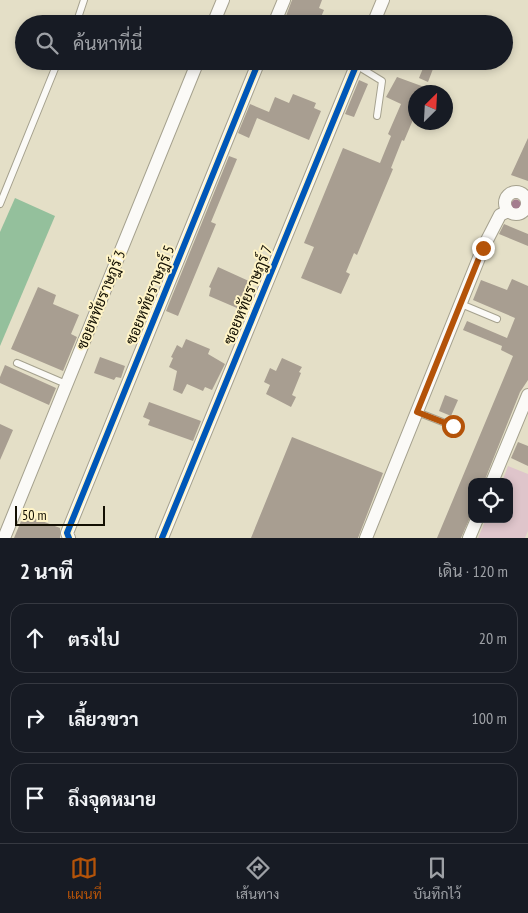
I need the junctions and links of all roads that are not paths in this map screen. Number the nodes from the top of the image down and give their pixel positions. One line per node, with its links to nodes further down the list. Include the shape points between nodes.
1 (84, 0): 5 (lane)
2 (223, 0): 6 (street)
3 (284, 0): 7 (street)
4 (383, 0): 8 (street)
5 (79, 15)
6 (217, 15)
7 (278, 15)
8 (377, 15)
9 (54, 70): 16 (lane)
10 (194, 70): 20 (street, ซอยหทัยราษฎร์ 3)
11 (255, 70): 27 (street, ซอยหทัยราษฎร์ 5, via 67,533)
12 (354, 70): 28 (street, ซอยหทัยราษฎร์ 7)
13 (367, 70): 14 (lane, via 382,80)
14 (377, 116)
15 (527, 198): 17 (street, via 522,212 508,211 500,215)
16 (0, 204)
17 (461, 304): 18 (lane); 22 (street)
18 (497, 319)
19 (17, 363): 20 (lane)
20 (66, 384): 26 (street, ซอยหทัยราษฎร์ 3)
21 (528, 396): 24 (street)
22 (417, 412): 23 (lane); 29 (street)
23 (453, 426)
24 (494, 478)
25 (475, 523): 30 (street)
26 (4, 538)
27 (69, 538)
28 (162, 538)
29 (366, 538)
30 (469, 538)

